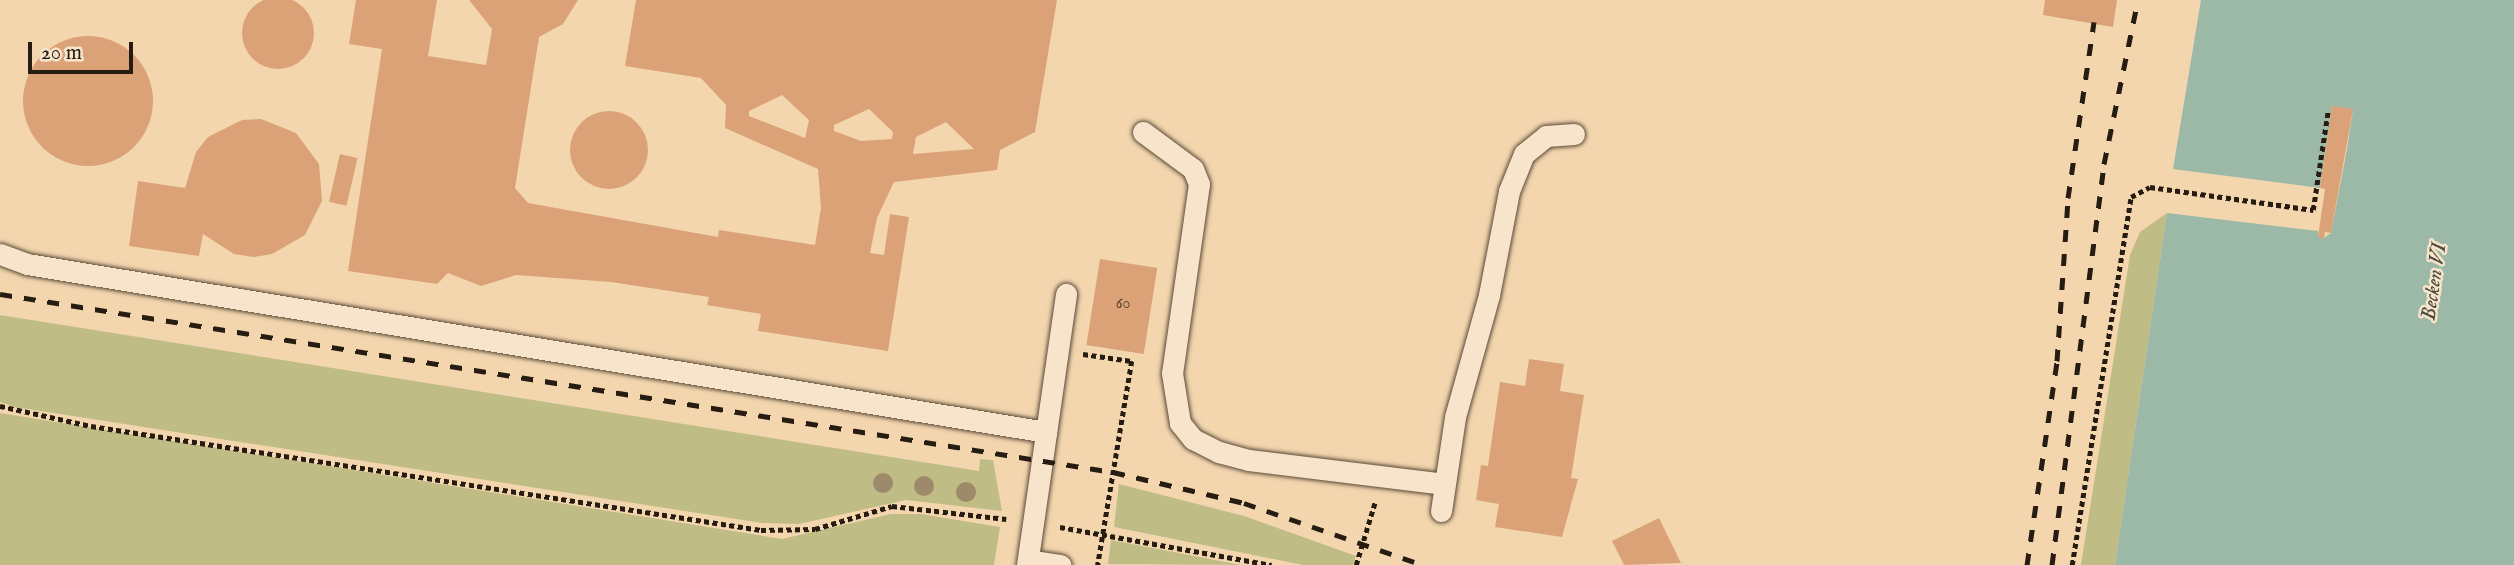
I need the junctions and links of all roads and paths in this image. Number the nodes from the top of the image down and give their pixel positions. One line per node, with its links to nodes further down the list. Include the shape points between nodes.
1 (2328, 111): 19 (path, via 2313,211 2150,187 2131,197)
2 (1143, 132): 9 (lane, via 1193,169 1199,184 1172,373 1180,423 1202,443 1248,460)
3 (1574, 134): 9 (lane, via 1546,136 1524,154 1509,191)
4 (0, 254): 8 (lane, via 27,264)
5 (1066, 294): 6 (lane)
6 (1058, 350): 8 (lane); 13 (path, via 1132,361)
7 (0, 406): 12 (path, via 91,426 761,530 815,529 892,506)
8 (1046, 432): 12 (lane)
9 (1445, 484): 11 (lane)
10 (1378, 493): 18 (path)
11 (1441, 511)
12 (1033, 523): 13 (path); 14 (lane)
13 (1103, 533): 16 (path); 17 (path)
14 (1027, 563): 15 (lane)
15 (1061, 565)
16 (1098, 565)
17 (1272, 565)
18 (1356, 565)
19 (2072, 565)

